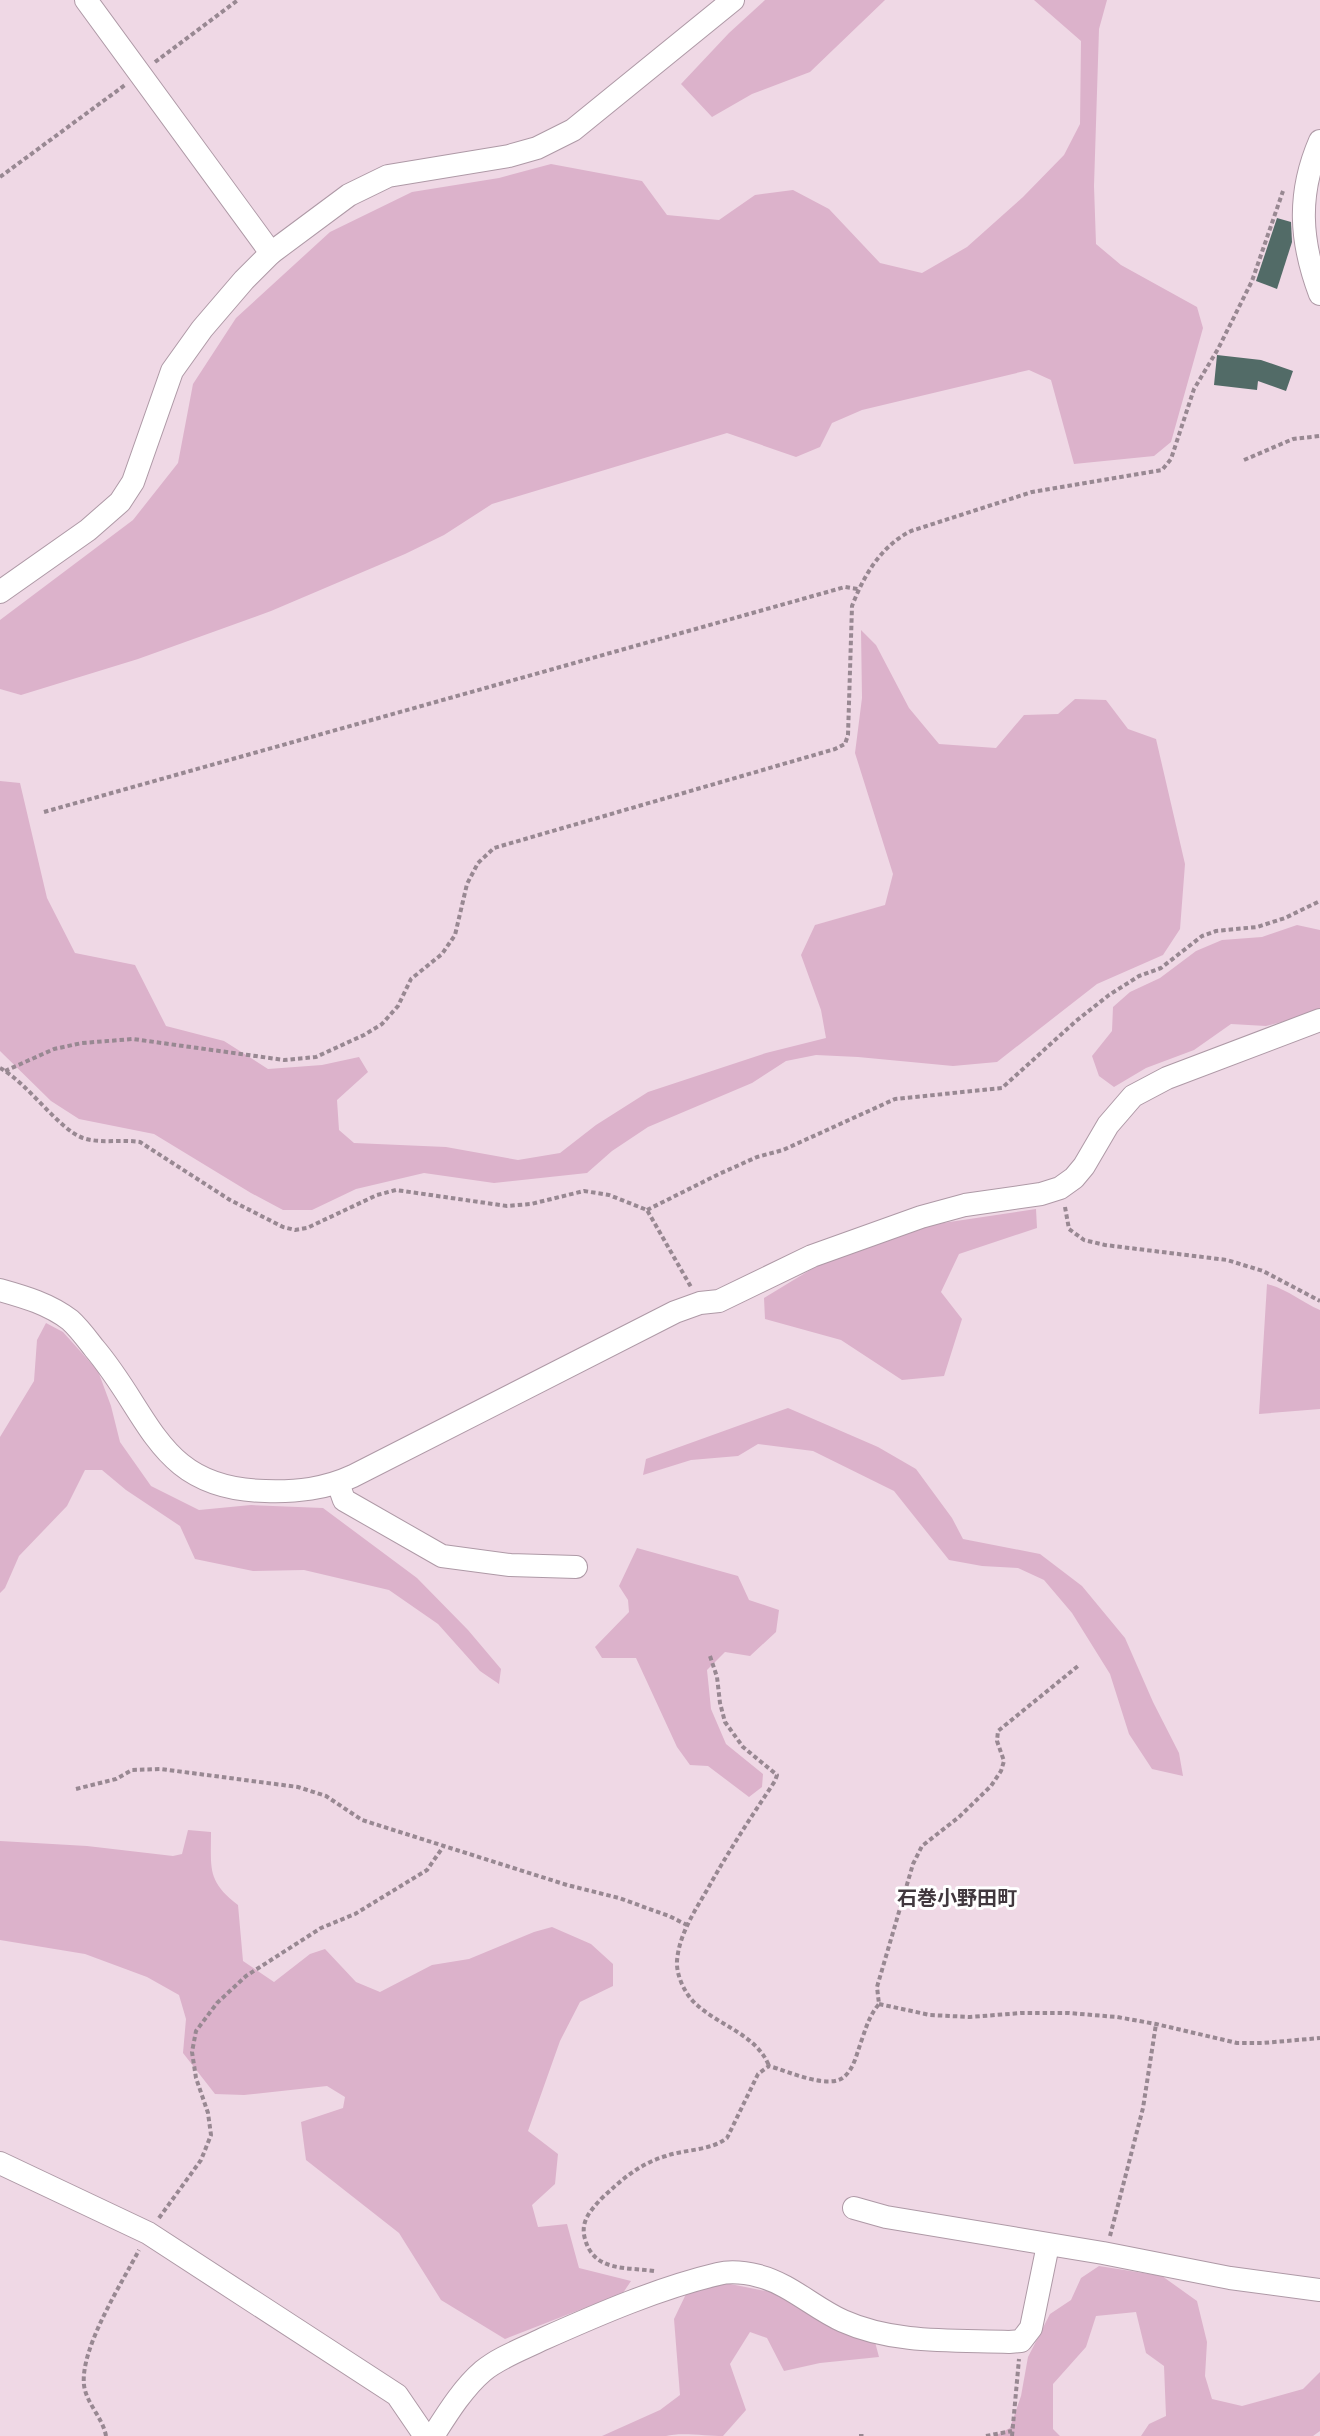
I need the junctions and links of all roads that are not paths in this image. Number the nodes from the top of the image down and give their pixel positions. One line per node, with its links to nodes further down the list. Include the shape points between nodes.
1 (86, 0): 4 (street)
2 (734, 0): 4 (street, via 573,130 537,148 509,156 387,176 349,195)
3 (1320, 141): 5 (street, via 1312,159 1302,222 1310,267)
4 (271, 253): 6 (street, via 202,329 172,371 133,482 120,502 88,530)
5 (1320, 294)
6 (0, 592)
7 (1320, 1020): 9 (street, via 1167,1078 1133,1096 1108,1125 1084,1166 1060,1188 921,1217 812,1256 719,1301 675,1312)
8 (0, 1290): 9 (street, via 47,1305 72,1322 104,1360 164,1450 190,1472 214,1484 249,1491 314,1489)
9 (338, 1483): 10 (street, via 344,1500 442,1556)
10 (576, 1568)
11 (0, 2163): 15 (street, via 148,2233 398,2395)
12 (854, 2208): 13 (street)
13 (1048, 2245): 14 (street); 16 (street, via 1031,2328 1021,2340 883,2335 843,2321 759,2276 720,2273 596,2317 506,2357 469,2384)
14 (1320, 2290)
15 (425, 2436)
16 (433, 2436)

